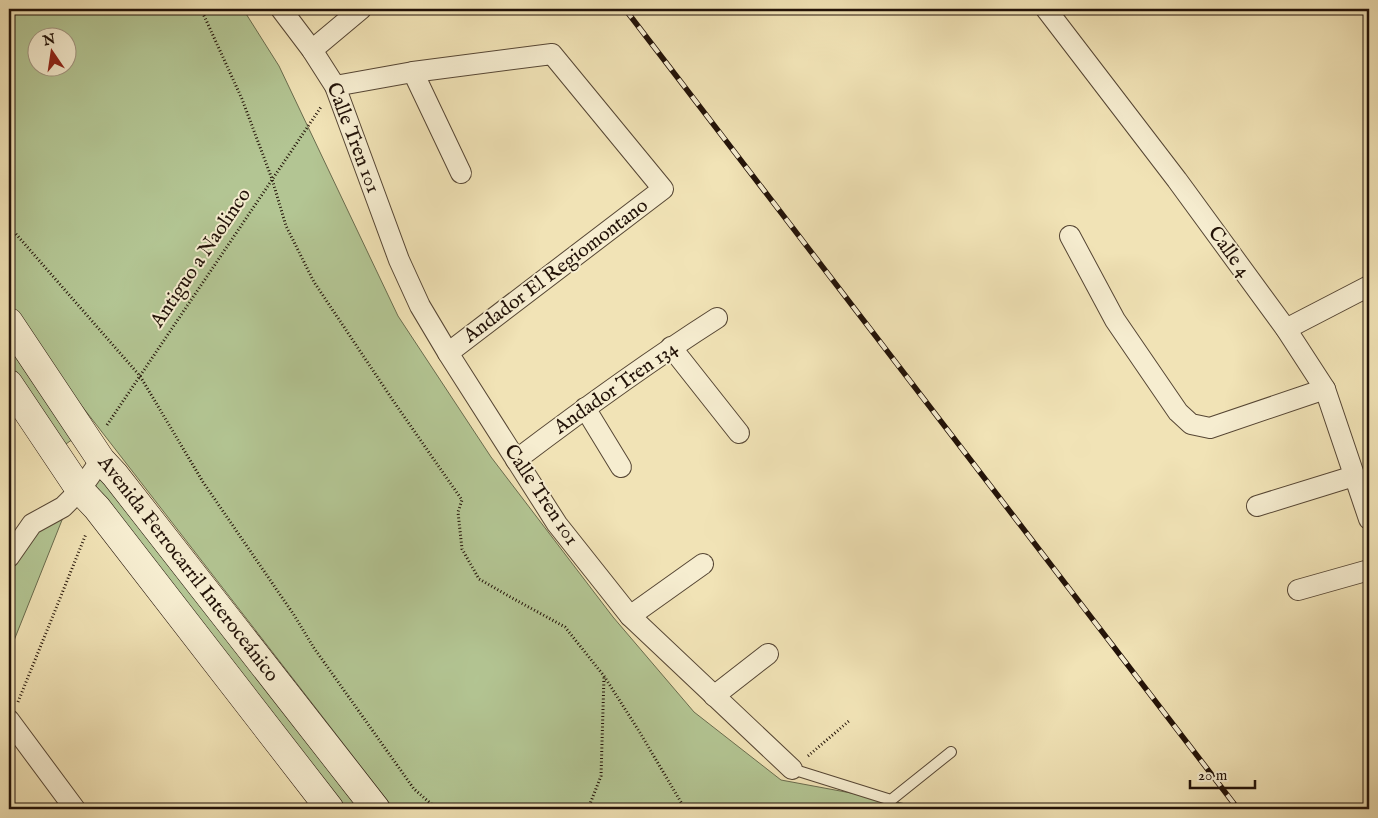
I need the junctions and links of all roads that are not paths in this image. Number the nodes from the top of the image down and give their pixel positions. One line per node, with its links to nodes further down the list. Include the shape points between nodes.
1 (282, 9): 4 (street, Calle Tren 101)
2 (361, 9): 4 (street)
3 (1046, 9): 12 (street, Calle 4, via 1177,180)
4 (312, 50): 6 (street, Calle Tren 101)
5 (414, 72): 6 (street); 7 (street); 14 (street, Andador El Regiomontano, via 552,54 663,189)
6 (335, 86): 14 (street, Calle Tren 101, via 399,260 420,306)
7 (461, 173)
8 (1070, 236): 16 (street, via 1115,320 1178,412 1191,424 1210,428)
9 (1369, 286): 12 (street)
10 (717, 318): 13 (street, Andador Tren 134)
11 (9, 322): 19 (main road, Avenida Ferrocarril Interoceánico)
12 (1286, 330): 16 (street, Calle 4)
13 (671, 347): 17 (street, Andador Tren 134); 18 (street)
14 (448, 353): 20 (street, Calle Tren 101)
15 (9, 384): 23 (main road, Avenida Ferrocarril Interoceánico)
16 (1324, 389): 22 (street, Calle 4)
17 (585, 408): 20 (street, Andador Tren 134); 21 (street)
18 (739, 433)
19 (97, 454): 23 (street); 38 (main road, Avenida Ferrocarril Interoceánico)
20 (516, 460): 30 (street, Calle Tren 101, via 558,524)
21 (621, 467)
22 (1354, 476): 24 (street); 25 (street, Calle 4)
23 (89, 499): 26 (street, via 63,507 32,524); 37 (main road, Avenida Ferrocarril Interoceánico)
24 (1257, 506)
25 (1369, 519)
26 (9, 557)
27 (703, 564): 30 (street)
28 (1369, 570): 29 (street)
29 (1298, 590)
30 (630, 616): 32 (street, Calle Tren 101)
31 (768, 654): 32 (street)
32 (714, 696): 35 (street, Calle Tren 101)
33 (9, 722): 36 (street)
34 (951, 752): 35 (lane, Calle Tren 101, via 891,800)
35 (792, 769)
36 (75, 809)
37 (330, 809)
38 (376, 809)

